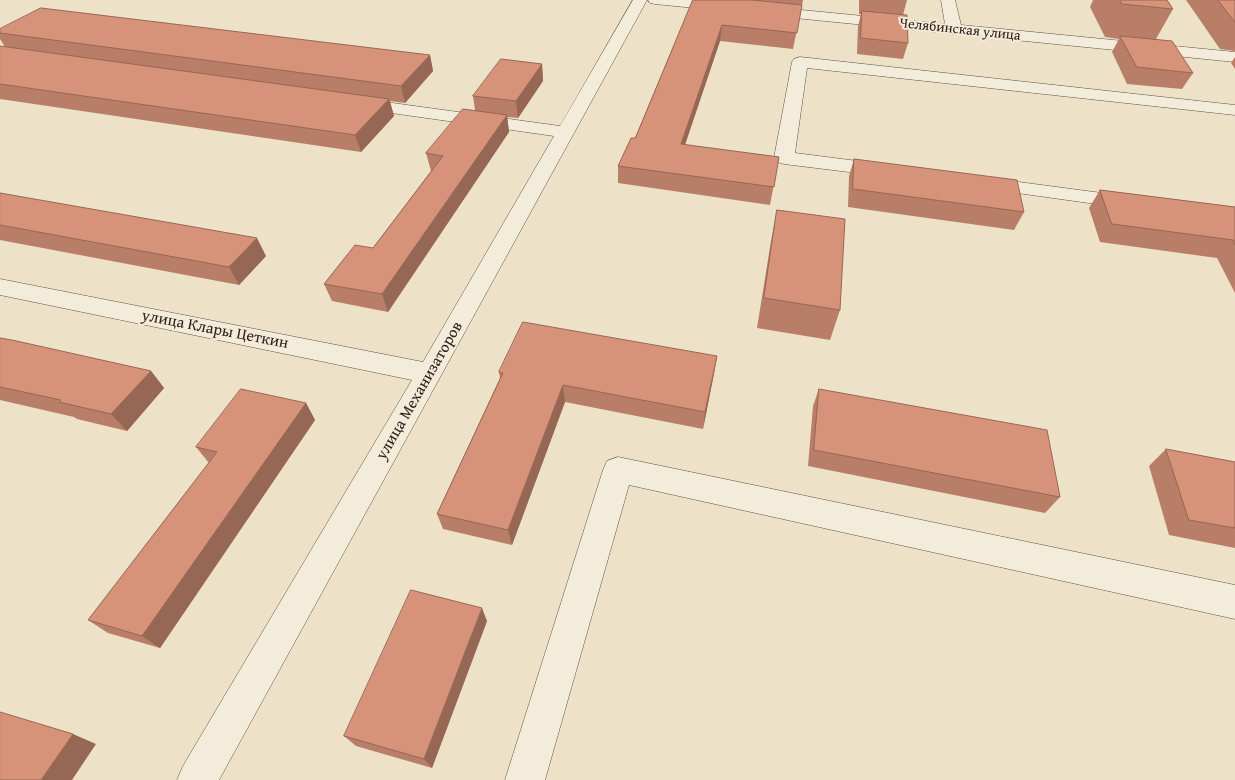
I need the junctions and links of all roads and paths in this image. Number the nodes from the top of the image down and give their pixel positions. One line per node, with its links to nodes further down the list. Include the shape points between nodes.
1 (640, 0): 8 (street, улица Механизаторов)
2 (655, 0): 4 (street, Челябинская улица)
3 (948, 0): 4 (street)
4 (954, 29): 5 (street, Челябинская улица)
5 (1235, 57)
6 (342, 101): 8 (street)
7 (1235, 110): 9 (street, via 800,62 784,158)
8 (566, 132): 13 (street, улица Механизаторов)
9 (902, 173)
10 (961, 181): 11 (street)
11 (1147, 205)
12 (0, 287): 13 (street, улица Клары Цеткин)
13 (430, 374): 15 (street, улица Механизаторов)
14 (1235, 602): 16 (street, via 618,470)
15 (197, 780)
16 (525, 780)

